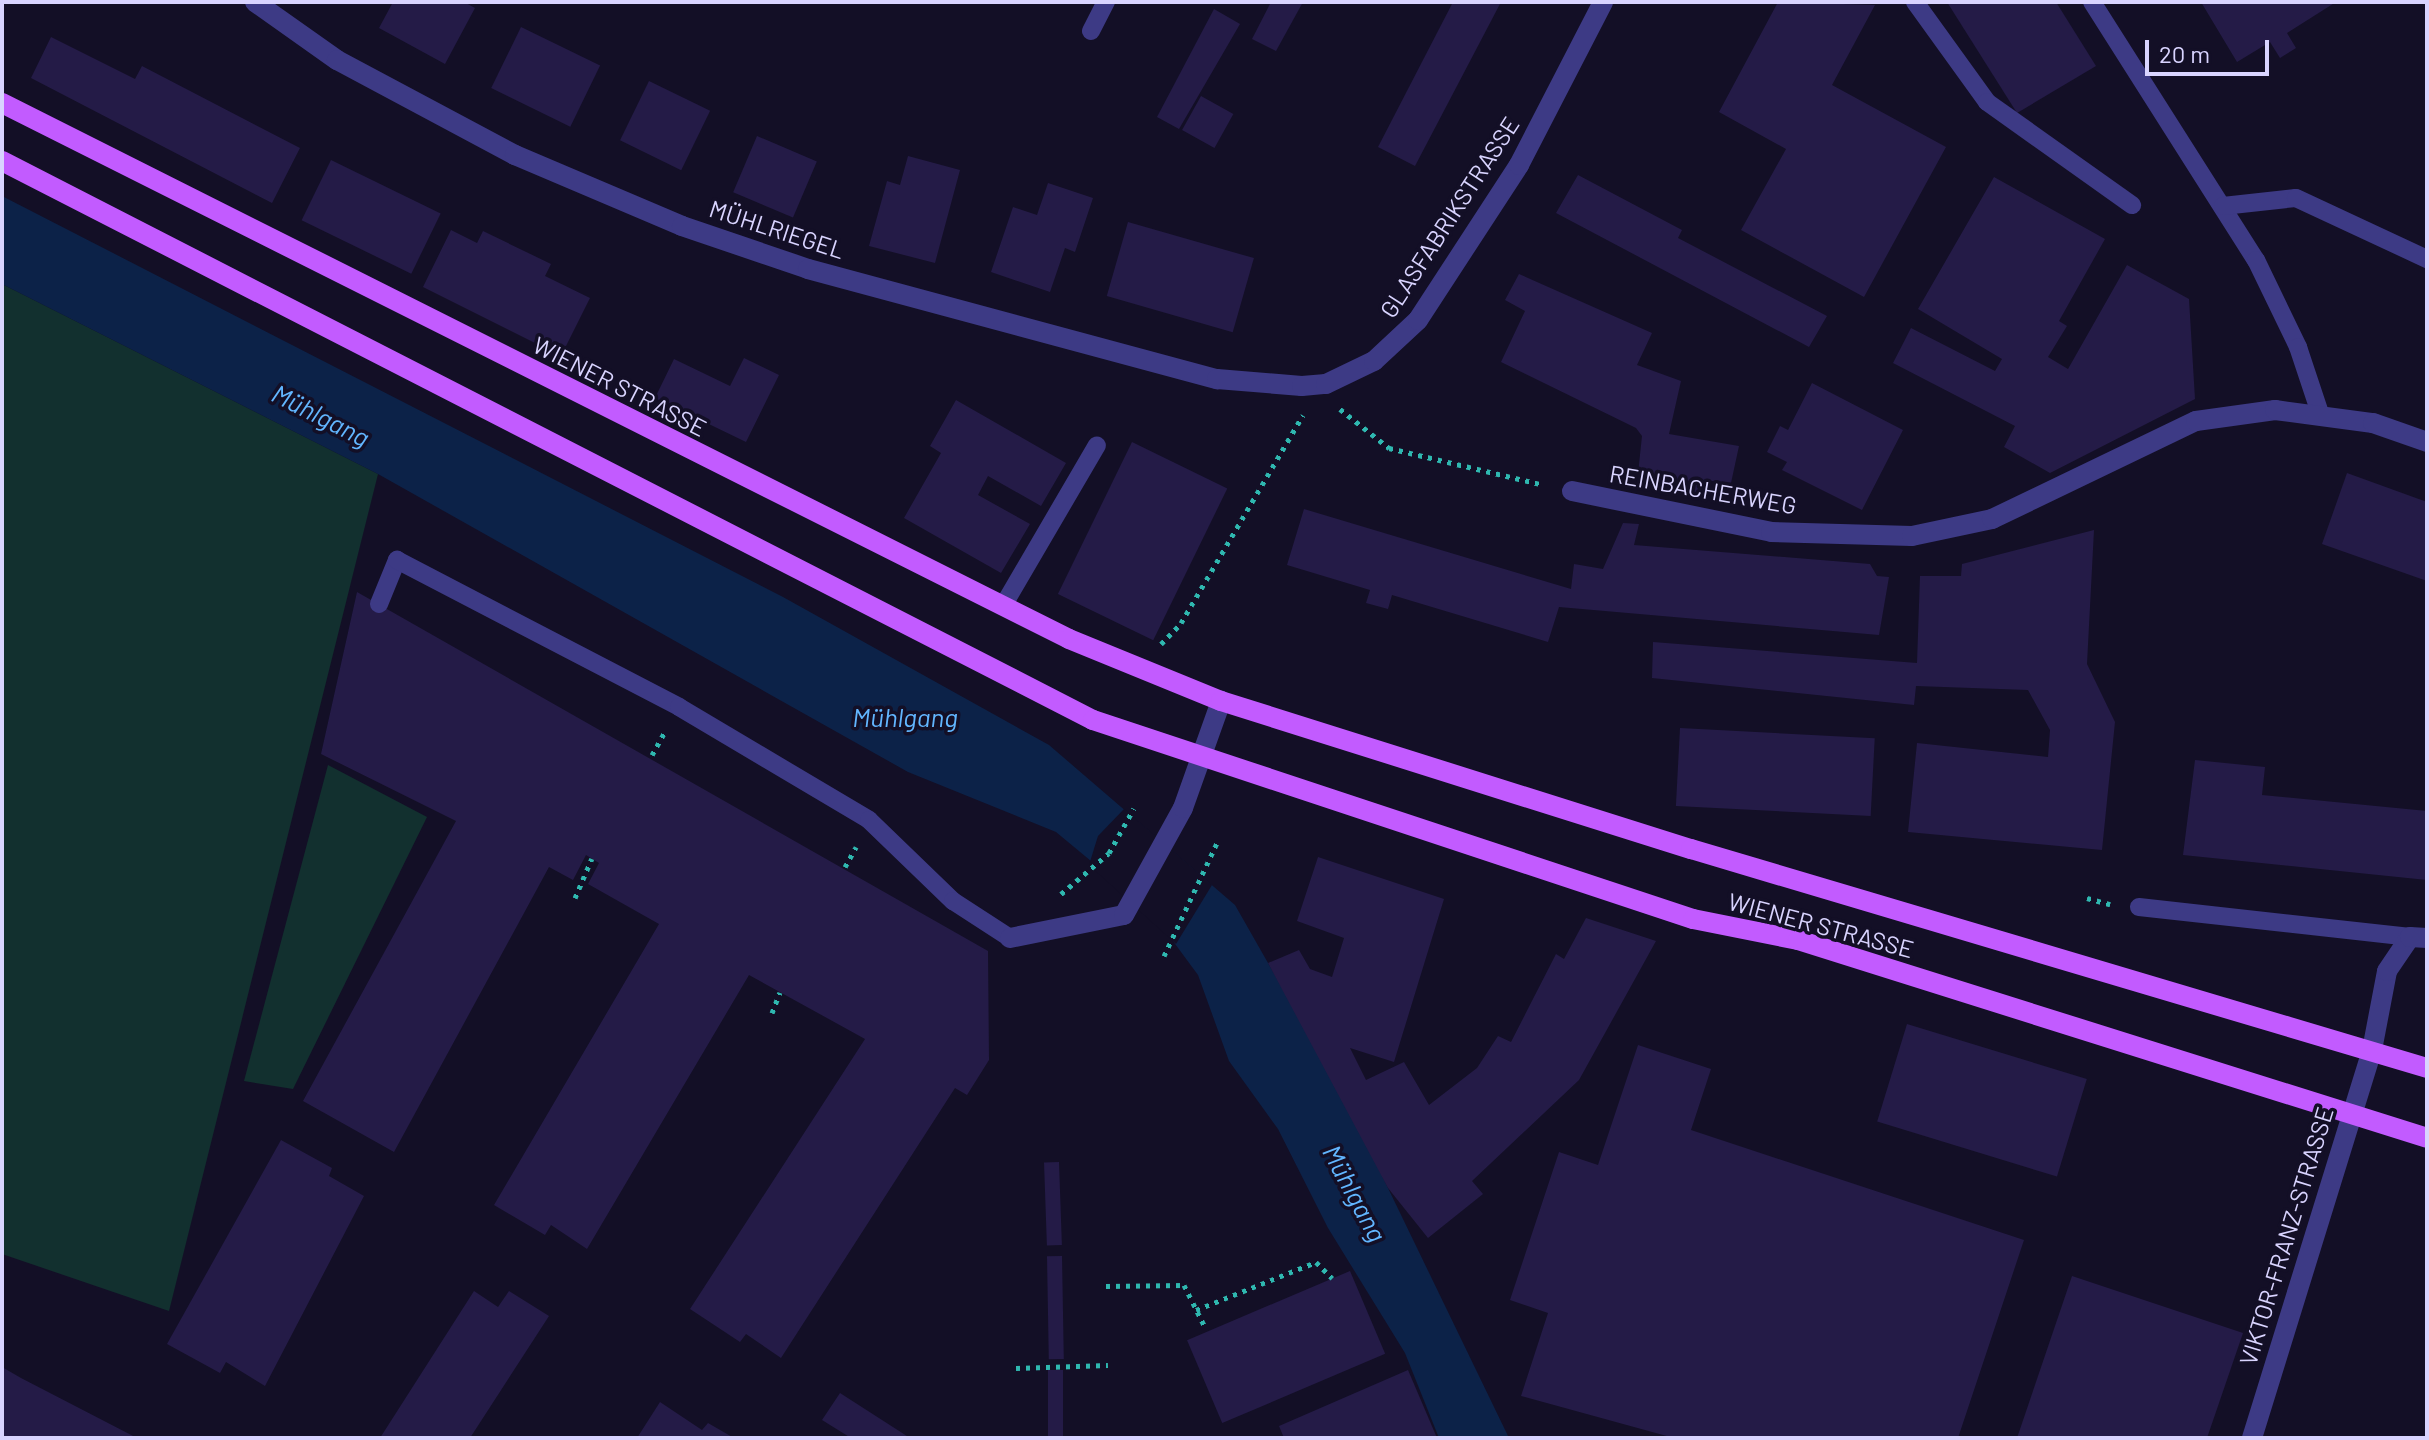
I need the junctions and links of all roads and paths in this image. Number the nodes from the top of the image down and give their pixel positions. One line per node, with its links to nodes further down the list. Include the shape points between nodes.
1 (255, 2): 12 (street, MÜHLRIEGEL, via 337,60 515,155 682,226 808,269 1217,379)
2 (1106, 2): 6 (lane)
3 (1603, 2): 12 (street, GLASFABRIKSTRASSE, via 1519,165 1418,320 1374,361)
4 (1915, 2): 9 (lane, via 1987,102)
5 (2092, 2): 10 (lane)
6 (1091, 31)
7 (2, 103): 19 (main road, WIENER STRASSE)
8 (2, 161): 22 (main road, WIENER STRASSE, via 1093,720)
9 (2132, 205)
10 (2223, 206): 11 (lane, via 2296,198); 13 (lane, via 2298,347)
11 (2427, 259)
12 (1326, 384): 17 (path, REINBACHERWEG, via 1341,412 1389,448)
13 (2321, 416): 15 (street, REINBACHERWEG, via 2373,423); 17 (street, REINBACHERWEG, via 2275,410 2196,421 1992,519 1912,536 1771,532)
14 (1294, 435): 20 (path, via 1181,623)
15 (2427, 442)
16 (1097, 445): 19 (lane)
17 (1572, 491)
18 (379, 604): 29 (lane, via 397,560 679,707 869,820 953,901)
19 (1003, 606): 21 (main road, WIENER STRASSE)
20 (1151, 654)
21 (1221, 701): 22 (street); 34 (main road, WIENER STRASSE, via 1691,849)
22 (1204, 757): 29 (street, via 1183,808 1124,915); 36 (main road, WIENER STRASSE, via 1693,919 1798,940)
23 (1134, 808): 27 (path, via 1126,832 1089,874)
24 (1217, 843): 31 (path)
25 (592, 858): 26 (path)
26 (575, 898)
27 (1048, 900)
28 (2139, 907): 30 (lane)
29 (1010, 938)
30 (2418, 938): 34 (street, VIKTOR-FRANZ-STRASSE, via 2387,971)
31 (1164, 956)
32 (780, 992): 33 (path)
33 (772, 1013)
34 (2372, 1050): 35 (main road, WIENER STRASSE); 36 (street, VIKTOR-FRANZ-STRASSE)
35 (2427, 1068)
36 (2351, 1111): 37 (main road, WIENER STRASSE); 44 (street, VIKTOR-FRANZ-STRASSE)
37 (2427, 1138)
38 (1332, 1278): 40 (path, via 1316,1262)
39 (1106, 1286): 40 (path, via 1184,1285)
40 (1196, 1310): 41 (path)
41 (1205, 1327)
42 (1108, 1365): 43 (path)
43 (1016, 1368)
44 (2252, 1438)

